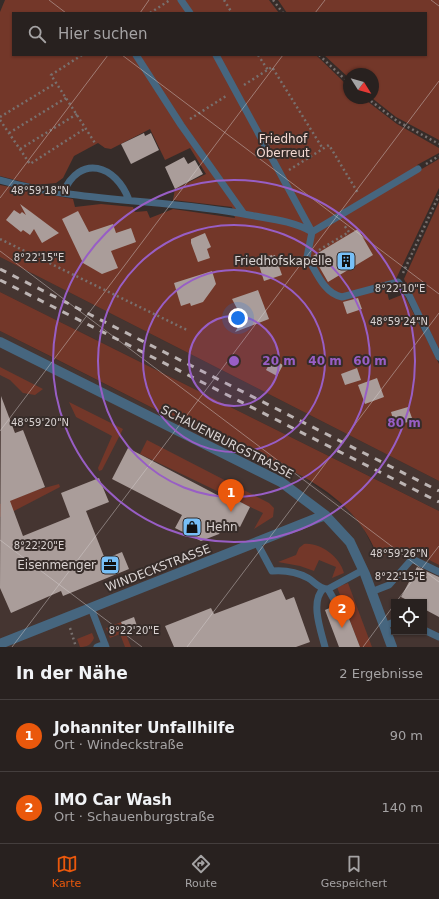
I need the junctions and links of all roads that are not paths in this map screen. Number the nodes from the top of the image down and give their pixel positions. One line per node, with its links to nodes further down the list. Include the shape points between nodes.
1 (181, 0): 2 (lane)
2 (189, 12)
3 (137, 56): 9 (lane, via 181,125)
4 (217, 56): 10 (lane)
5 (418, 169): 10 (lane)
6 (0, 180): 7 (lane)
7 (63, 193): 8 (lane); 8 (lane, via 71,177 77,172 85,168 99,168 116,178)
8 (129, 200): 9 (lane)
9 (244, 214): 10 (lane, via 299,224)
10 (312, 232): 12 (lane, via 307,257 328,291 342,297 398,282 409,295)
11 (0, 342): 13 (street, SCHAUENBURGSTRASSE, via 282,482)
12 (439, 357)
13 (325, 515): 14 (street, WINDECKSTRASSE); 15 (street, SCHAUENBURGSTRASSE, via 350,542)
14 (257, 543): 17 (lane, via 272,571 284,570 307,578); 20 (street, WINDECKSTRASSE)
15 (363, 570): 17 (lane); 18 (street, SCHAUENBURGSTRASSE)
16 (439, 572): 18 (lane, via 412,559 389,585)
17 (325, 589): 19 (lane); 28 (lane, via 319,593 317,604)
18 (371, 592): 22 (street, SCHAUENBURGSTRASSE)
19 (337, 605)
20 (91, 608): 25 (street, WINDECKSTRASSE); 26 (lane)
21 (391, 623): 22 (lane)
22 (384, 626): 29 (street, SCHAUENBURGSTRASSE)
23 (427, 631): 24 (lane)
24 (439, 637)
25 (0, 644)
26 (105, 645): 27 (lane)
27 (97, 647)
28 (325, 647)
29 (392, 647)

